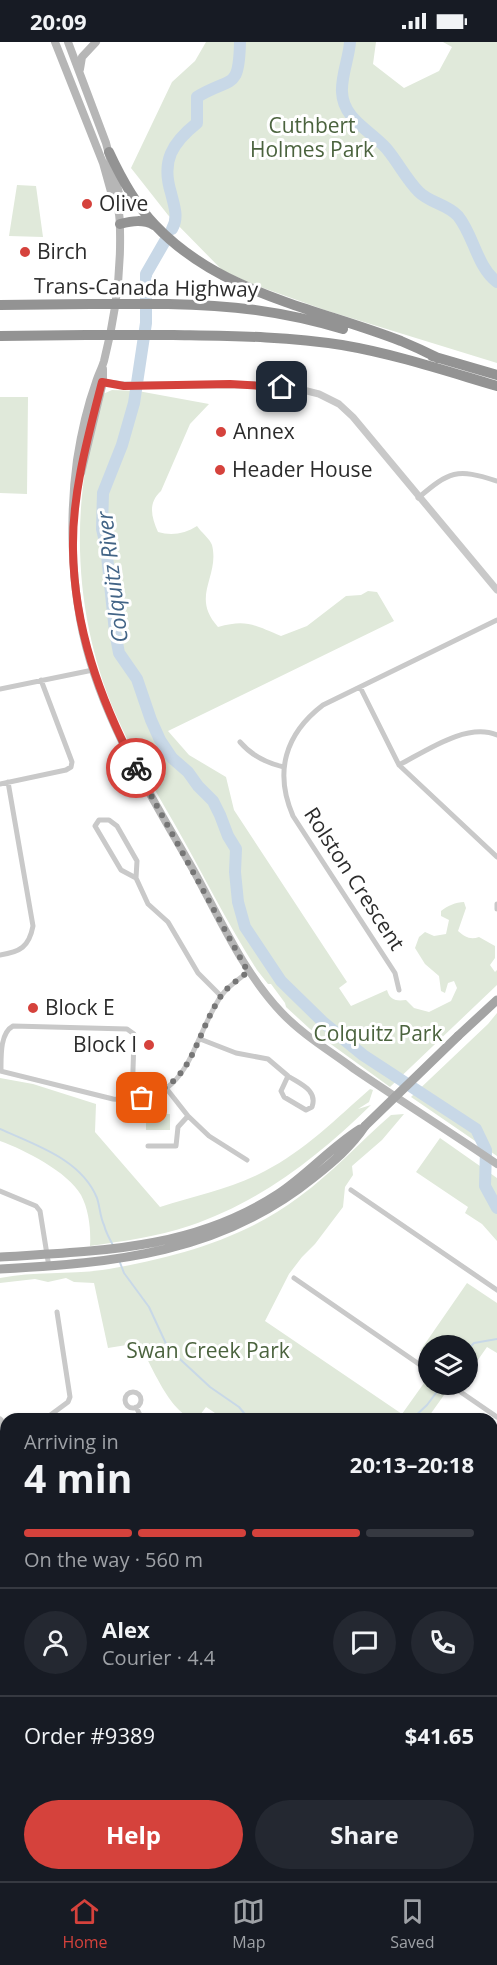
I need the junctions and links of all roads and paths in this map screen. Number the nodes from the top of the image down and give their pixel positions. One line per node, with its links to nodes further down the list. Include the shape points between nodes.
1 (55, 42): 6 (main road)
2 (68, 42): 4 (main road)
3 (96, 42): 4 (main road, via 82,57)
4 (80, 73): 5 (main road)
5 (109, 152): 6 (main road, via 120,197); 8 (highway, via 126,186)
6 (117, 203): 7 (main road)
7 (120, 224): 8 (highway, via 146,221); 13 (main road, via 118,295)
8 (154, 225): 11 (highway, via 200,264 226,279 401,341)
9 (0, 305): 11 (highway, Trans-Canada Highway, bridge, via 238,306 322,322)
10 (0, 336): 14 (highway, bridge, via 257,336 344,345)
11 (438, 358): 12 (highway, Trans-Canada Highway)
12 (497, 375)
13 (99, 381): 16 (street, via 124,386 261,385 319,394 353,417); 17 (main road); 17 (main road, via 92,395 78,459)
14 (497, 386)
15 (497, 481): 16 (street, via 458,472)
16 (418, 498): 18 (street)
17 (74, 527): 20 (main road, via 77,599)
18 (496, 587)
19 (497, 620): 22 (street, Rolston Crescent)
20 (93, 670): 21 (street); 35 (main road, via 123,745)
21 (41, 680): 23 (street); 28 (street, via 71,767)
22 (360, 687): 26 (street); 27 (street, Rolston Crescent, via 323,705 302,723 290,744)
23 (0, 688)
24 (497, 735): 26 (street, via 481,731 461,734)
25 (240, 742): 27 (street, via 249,753)
26 (399, 765): 30 (street)
27 (284, 767): 36 (street, Rolston Crescent, via 285,795 293,816 395,973)
28 (8, 782): 29 (street); 34 (street, via 33,926 27,943 15,952)
29 (0, 784)
30 (497, 857)
31 (136, 878): 31 (street, via 137,861 117,826 109,820 99,820 95,826 121,870); 37 (street, via 148,904 168,922 191,963)
32 (497, 904): 33 (street)
33 (497, 909)
34 (0, 955)
35 (248, 972): 37 (street); 47 (main road, via 282,1012 312,1039)
36 (399, 990)
37 (221, 996): 39 (street)
38 (497, 1000): 50 (main road, bridge, via 364,1126 354,1142 288,1196 263,1212 198,1240)
39 (200, 1039): 41 (street, via 236,1053 268,1059); 42 (street, via 185,1069)
40 (0, 1071): 43 (street, via 113,1099); 43 (street, via 3,1037 6,1029 13,1026 127,1029 135,1039)
41 (288, 1076): 41 (street, via 311,1092 312,1107 306,1110 284,1097 281,1090)
42 (166, 1088): 43 (street); 44 (street)
43 (132, 1100)
44 (188, 1116): 45 (street, via 178,1128 176,1146); 46 (street, via 209,1136)
45 (148, 1146)
46 (247, 1160)
47 (497, 1164)
48 (351, 1190): 56 (street)
49 (0, 1191): 51 (street, via 40,1211)
50 (128, 1253): 51 (main road); 53 (main road, via 108,1261)
51 (48, 1254): 52 (main road); 53 (street)
52 (0, 1257)
53 (49, 1267): 54 (main road)
54 (0, 1269)
55 (294, 1278): 58 (street)
56 (497, 1290)
57 (57, 1312): 61 (street, via 70,1397)
58 (418, 1363)
59 (465, 1395): 63 (street)
60 (136, 1407): 62 (street)
61 (53, 1413)
62 (139, 1413)
63 (491, 1413)

